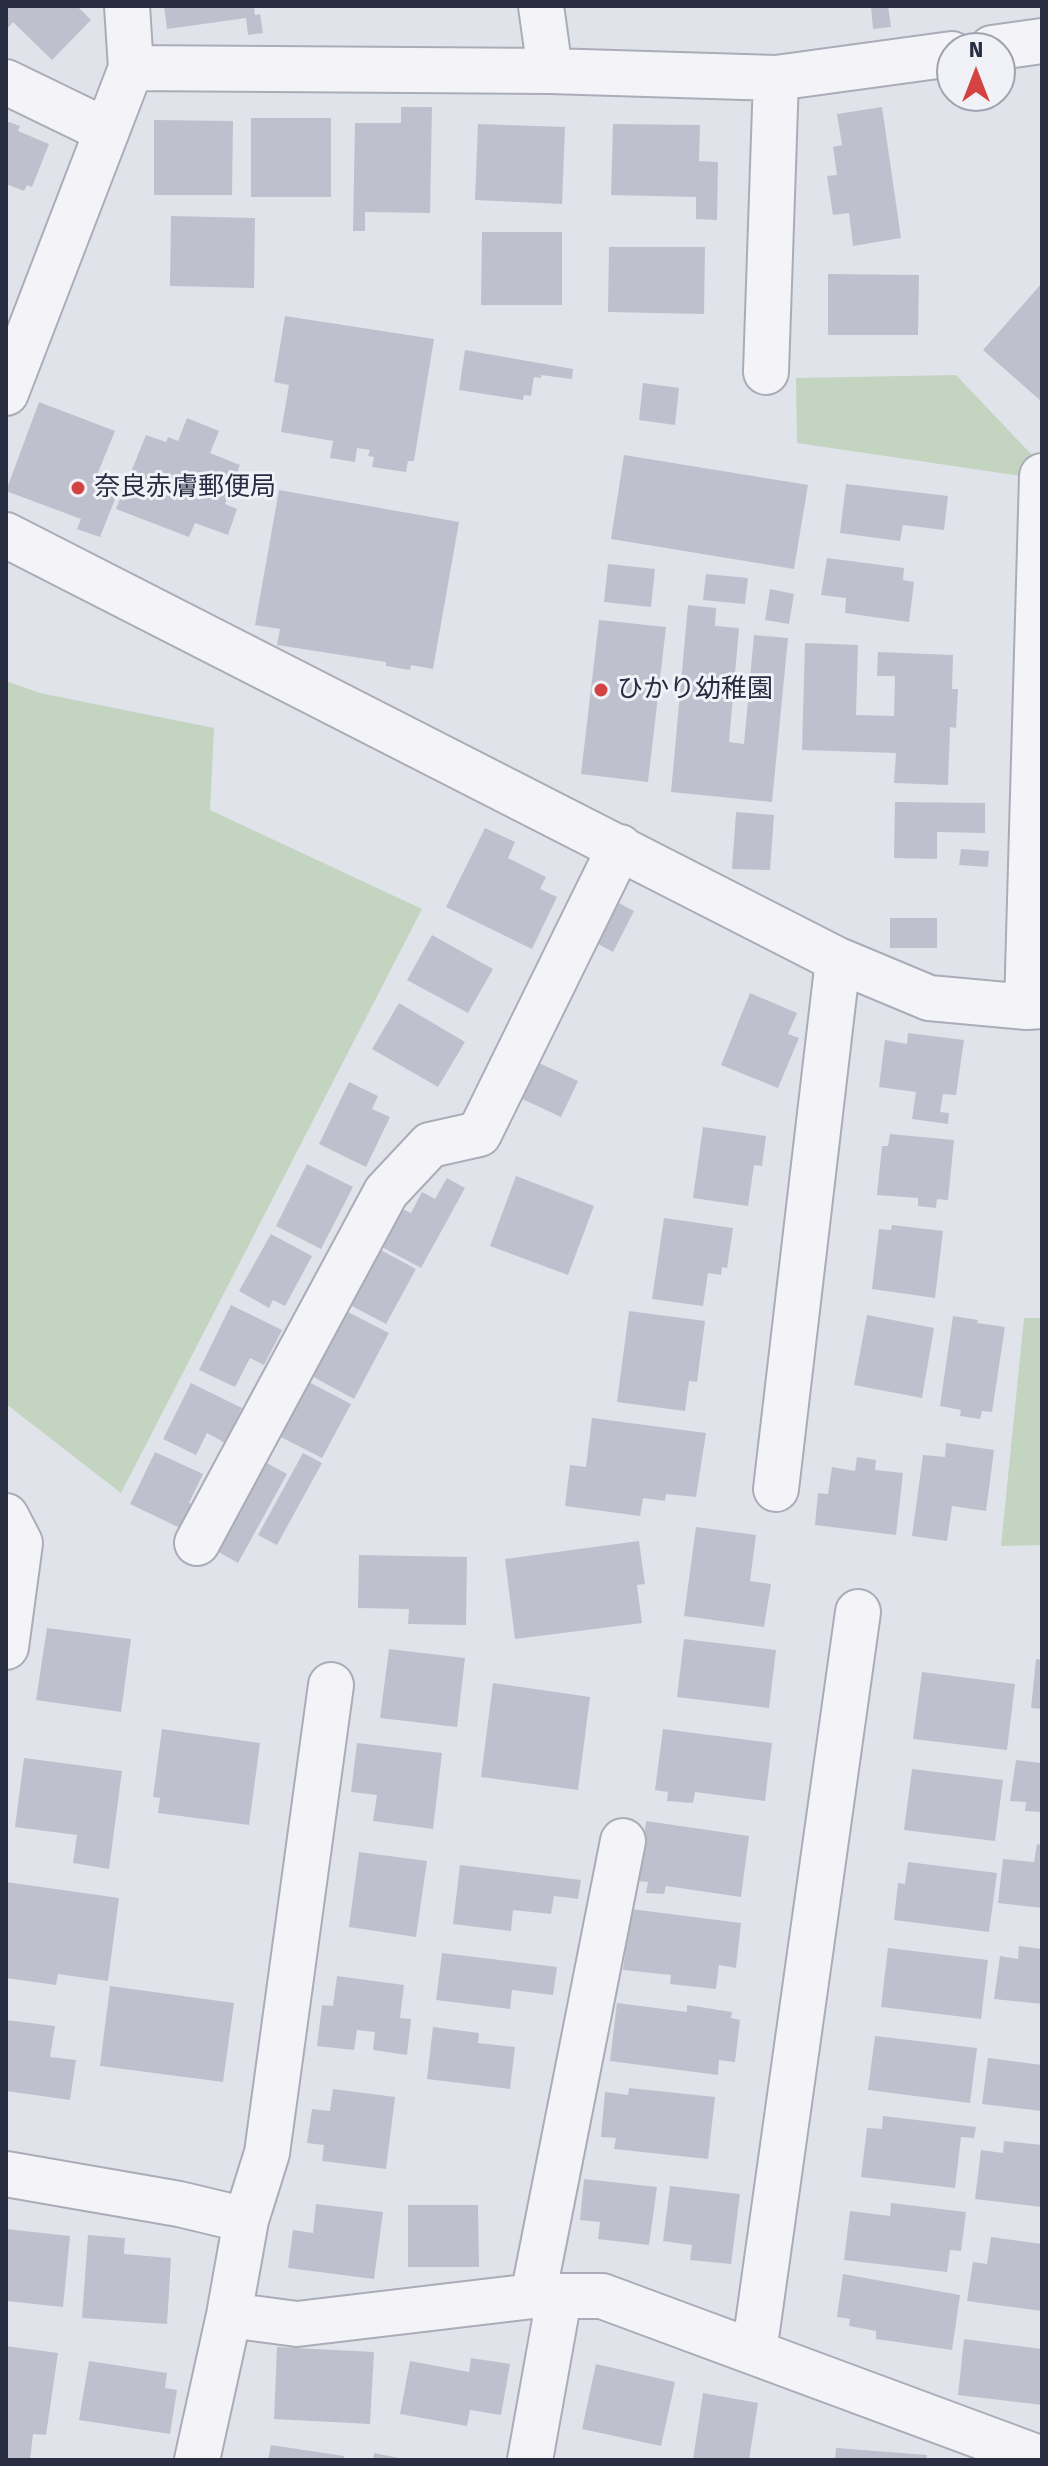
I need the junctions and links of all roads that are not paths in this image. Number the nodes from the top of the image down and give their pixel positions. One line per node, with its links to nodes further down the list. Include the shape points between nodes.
1 (127, 6): 6 (street)
2 (541, 6): 7 (street)
3 (1042, 41): 4 (street)
4 (1016, 45)
5 (936, 56): 8 (street)
6 (131, 68): 7 (street); 10 (street)
7 (550, 71): 8 (street)
8 (776, 78): 11 (street)
9 (6, 82): 10 (street)
10 (107, 131): 12 (street)
11 (766, 372)
12 (6, 393)
13 (1042, 476): 17 (street)
14 (6, 535): 15 (street)
15 (620, 847): 16 (street); 20 (street, via 479,1134 430,1145 386,1192)
16 (838, 960): 17 (street, via 929,998); 18 (street)
17 (1034, 1007)
18 (776, 1489)
19 (6, 1516): 22 (street, via 20,1543)
20 (197, 1543)
21 (858, 1612): 29 (street)
22 (6, 1647)
23 (331, 1685): 26 (street, via 267,2153)
24 (623, 1841): 27 (street)
25 (6, 2174): 26 (street)
26 (246, 2220): 28 (street)
27 (546, 2297): 28 (street, via 297,2324); 29 (street, via 602,2296); 32 (street)
28 (229, 2315): 31 (street)
29 (754, 2352): 30 (street)
30 (1042, 2459)
31 (197, 2460)
32 (530, 2460)

